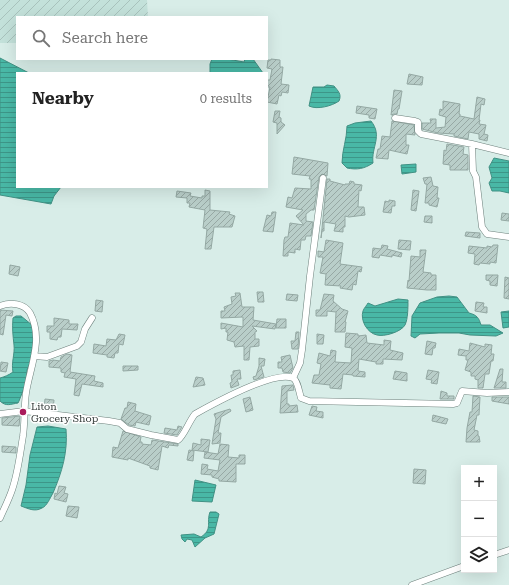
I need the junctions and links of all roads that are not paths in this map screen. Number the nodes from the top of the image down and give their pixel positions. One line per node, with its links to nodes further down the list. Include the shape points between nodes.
1 (395, 118): 2 (street, via 418,122 418,131 421,134)
2 (472, 144): 3 (street); 5 (street, via 473,171 482,227 487,234)
3 (509, 153)
4 (323, 178): 9 (street, via 302,350 300,363)
5 (509, 237)
6 (0, 306): 8 (street, via 22,305 27,308 36,330)
7 (92, 318): 8 (street, via 77,346 47,357)
8 (34, 356): 11 (street)
9 (293, 378): 10 (street, via 297,382 301,398 309,401 453,404 457,403 462,391); 11 (street, via 261,382 195,414 182,438 178,440 127,429 120,423 109,420)
10 (509, 392)
11 (24, 411): 12 (street); 13 (street, via 23,435 15,480)
12 (0, 414)
13 (0, 518)
14 (509, 550): 15 (street)
15 (497, 554)
16 (461, 567): 17 (street)
17 (412, 585)

